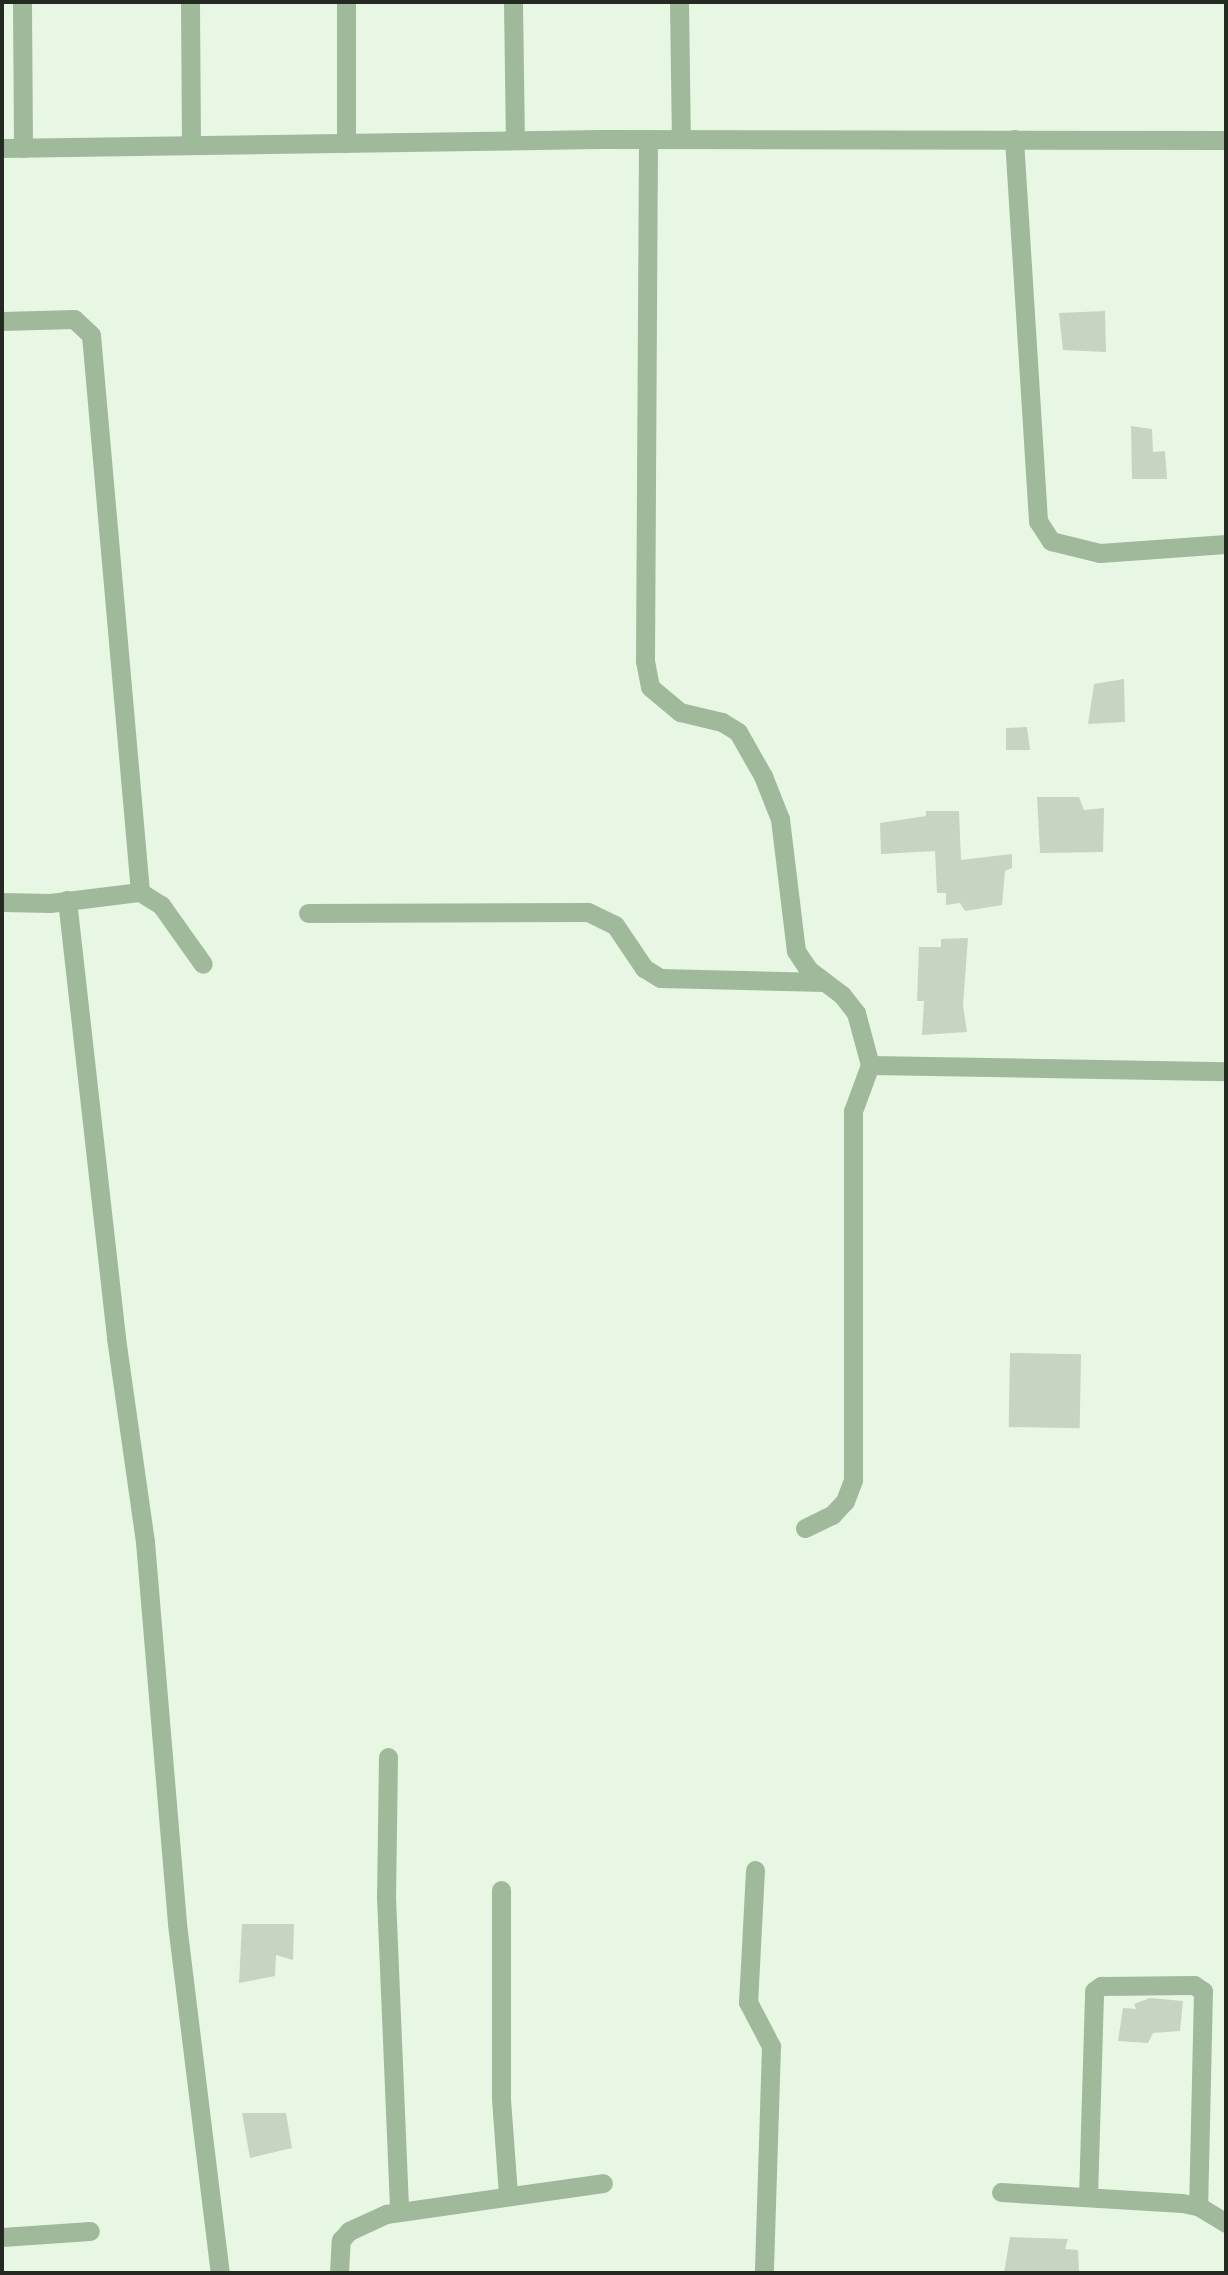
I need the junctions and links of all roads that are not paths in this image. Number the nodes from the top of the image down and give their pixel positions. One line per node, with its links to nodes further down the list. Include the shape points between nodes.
1 (22, 2): 14 (street)
2 (190, 2): 12 (street)
3 (346, 2): 11 (street)
4 (513, 2): 9 (street)
5 (679, 2): 7 (street)
6 (648, 139): 7 (street); 9 (street); 22 (street, via 645,661 650,687 680,712 722,722 738,732 780,819 796,951)
7 (681, 139): 8 (street)
8 (1014, 139): 10 (street); 16 (street, via 1038,521 1051,541 1100,553)
9 (514, 140): 11 (street)
10 (1226, 140)
11 (346, 143): 12 (street)
12 (191, 145): 14 (street)
13 (2, 148): 14 (street)
14 (23, 148)
15 (2, 321): 17 (street, via 74,319 91,335)
16 (1226, 544)
17 (140, 892): 18 (street); 21 (street, via 161,905)
18 (67, 900): 19 (street); 38 (street, via 116,1338 143,1529 177,1924)
19 (2, 902)
20 (308, 914): 22 (street, via 588,912 614,925 644,968 660,978)
21 (203, 964)
22 (824, 982): 23 (street, via 856,1013)
23 (870, 1065): 24 (street); 25 (street, via 853,1111 853,1480 845,1501 832,1515)
24 (1226, 1071)
25 (805, 1528)
26 (388, 1757): 34 (street, via 386,1897)
27 (755, 1870): 40 (street, via 748,2002 771,2046)
28 (501, 1889): 31 (street, via 501,2099)
29 (603, 2183): 31 (street)
30 (1001, 2192): 32 (street)
31 (508, 2194): 34 (street)
32 (1088, 2197): 33 (street); 33 (street, via 1094,1991 1101,1986 1194,1985 1203,1991)
33 (1198, 2206): 35 (street)
34 (399, 2212): 39 (street, via 349,2231 341,2240)
35 (1226, 2223)
36 (90, 2231): 37 (street)
37 (2, 2237)
38 (220, 2273)
39 (340, 2273)
40 (764, 2273)

